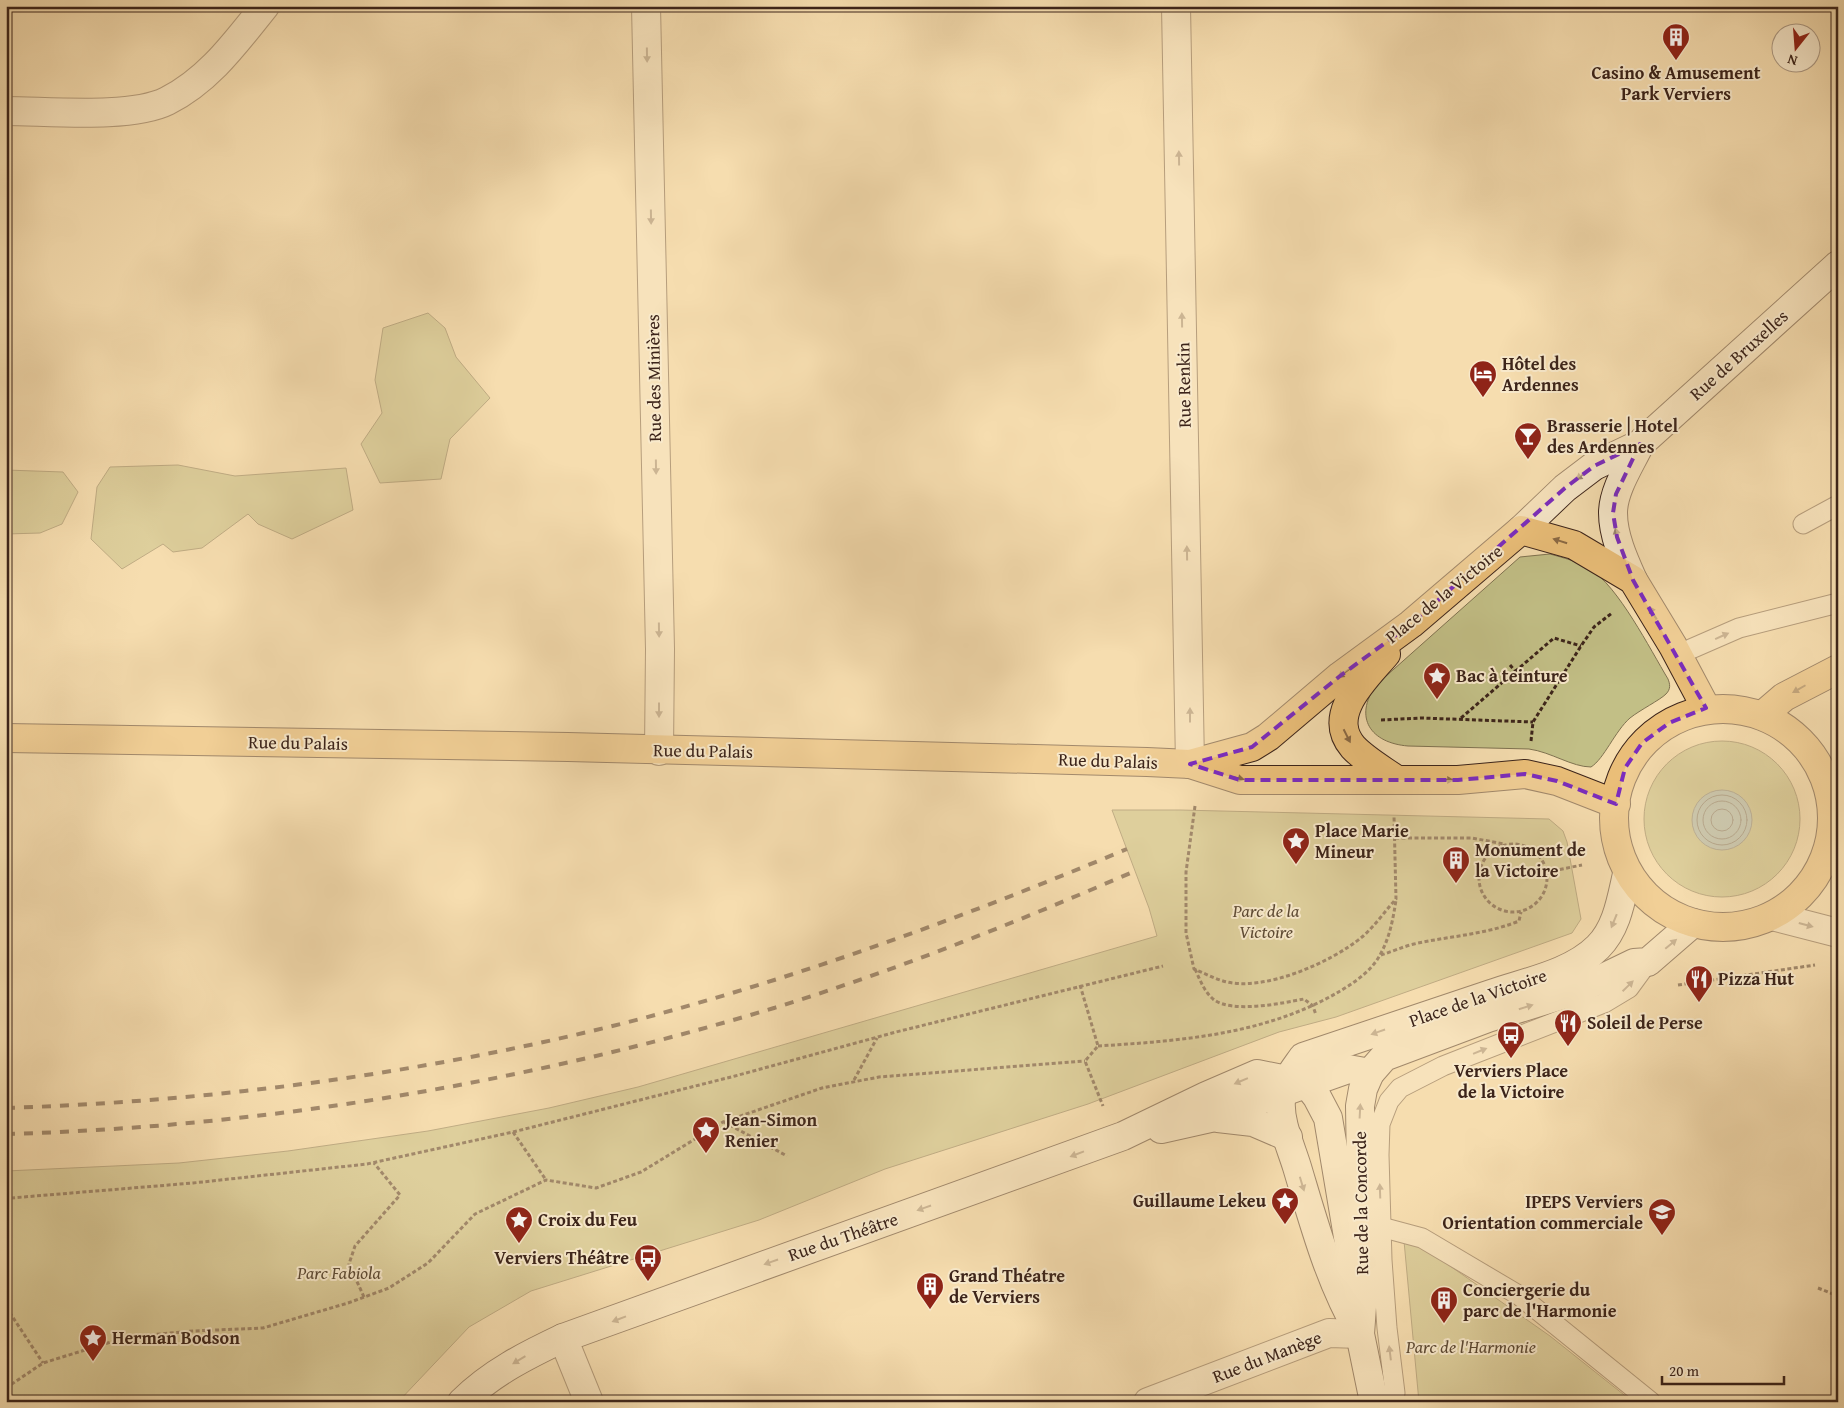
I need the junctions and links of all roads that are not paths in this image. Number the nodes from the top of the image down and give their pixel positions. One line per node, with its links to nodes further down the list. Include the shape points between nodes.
1 (265, 6): 4 (street, via 220,62 192,86 165,102 132,110)
2 (646, 6): 18 (street, Rue des Minières, one-way to 18, via 660,649)
3 (1176, 6): 19 (street, Rue Renkin, one-way to 3)
4 (6, 111)
5 (1838, 265): 6 (street, Rue de Bruxelles)
6 (1640, 444): 9 (street, Place de la Victoire, one-way to 9, via 1594,466 1565,488); 10 (street, one-way to 6, via 1617,537 1613,513 1616,494)
7 (1838, 505): 8 (lane)
8 (1803, 524)
9 (1521, 530): 10 (main road, one-way to 9, via 1574,545); 12 (main road, Place de la Victoire)
10 (1633, 580): 13 (main road, one-way to 10)
11 (1838, 603): 13 (lane, one-way to 11, via 1739,628)
12 (1411, 624): 19 (main road, Place de la Victoire, one-way to 19, via 1340,676 1268,737 1252,747); 21 (main road, one-way to 21, via 1351,698 1343,716 1344,731 1353,746)
13 (1677, 656): 15 (main road)
14 (1838, 669): 16 (main road, one-way to 16, via 1784,697)
15 (1706, 708): 16 (main road, via 1731,707); 22 (main road, via 1669,723 1642,743 1625,768)
16 (1763, 715): 20 (main road, via 1788,730)
17 (6, 738): 18 (main road, Rue du Palais)
18 (659, 751): 19 (main road, Rue du Palais, via 731,750)
19 (1190, 764): 21 (main road, Rue du Palais, one-way to 21, via 1240,780)
20 (1831, 767): 23 (main road)
21 (1397, 780): 22 (main road, one-way to 22, via 1458,780 1525,774 1557,781)
22 (1616, 804): 24 (main road, via 1615,843)
23 (1834, 854): 25 (main road, via 1806,890)
24 (1626, 874): 26 (main road, via 1664,910); 30 (street, Place de la Victoire, one-way to 30, via 1619,909 1610,930 1587,956 1540,977 1303,1057)
25 (1776, 917): 26 (main road, via 1736,927); 27 (street, one-way to 27)
26 (1693, 924): 28 (street, Place de la Victoire, one-way to 26)
27 (1838, 933)
28 (1648, 962): 29 (street, Place de la Victoire, one-way to 28, via 1384,1058 1488,1018 1578,990 1634,963); 34 (lane, one-way to 28, via 1380,1124 1389,1101 1400,1088 1443,1066 1604,1003 1629,988)
29 (1370, 1073): 30 (street, via 1348,1069); 35 (street, Rue de la Concorde, one-way to 29, via 1360,1106)
30 (1293, 1085): 31 (street); 32 (street, one-way to 32, via 1257,1074); 33 (street, Rue de la Concorde, via 1281,1111); 35 (street, via 1317,1096 1328,1118 1348,1243)
31 (1210, 1118): 32 (street); 33 (street, via 1253,1122)
32 (1123, 1136): 37 (street, Rue du Théâtre, one-way to 37)
33 (1288, 1137): 36 (street, Rue de la Concorde, one-way to 36, via 1328,1270)
34 (1381, 1227): 42 (lane, one-way to 34); 43 (lane, via 1422,1238 1520,1296)
35 (1363, 1293): 36 (street, Rue de la Concorde)
36 (1360, 1334): 40 (street, Rue du Manège, via 1328,1333); 41 (street, Rue de la Concorde)
37 (563, 1338): 38 (street, Rue du Théâtre, one-way to 38, via 521,1358); 39 (street)
38 (462, 1402)
39 (588, 1402)
40 (1148, 1402)
41 (1374, 1402)
42 (1394, 1402)
43 (1651, 1402)

